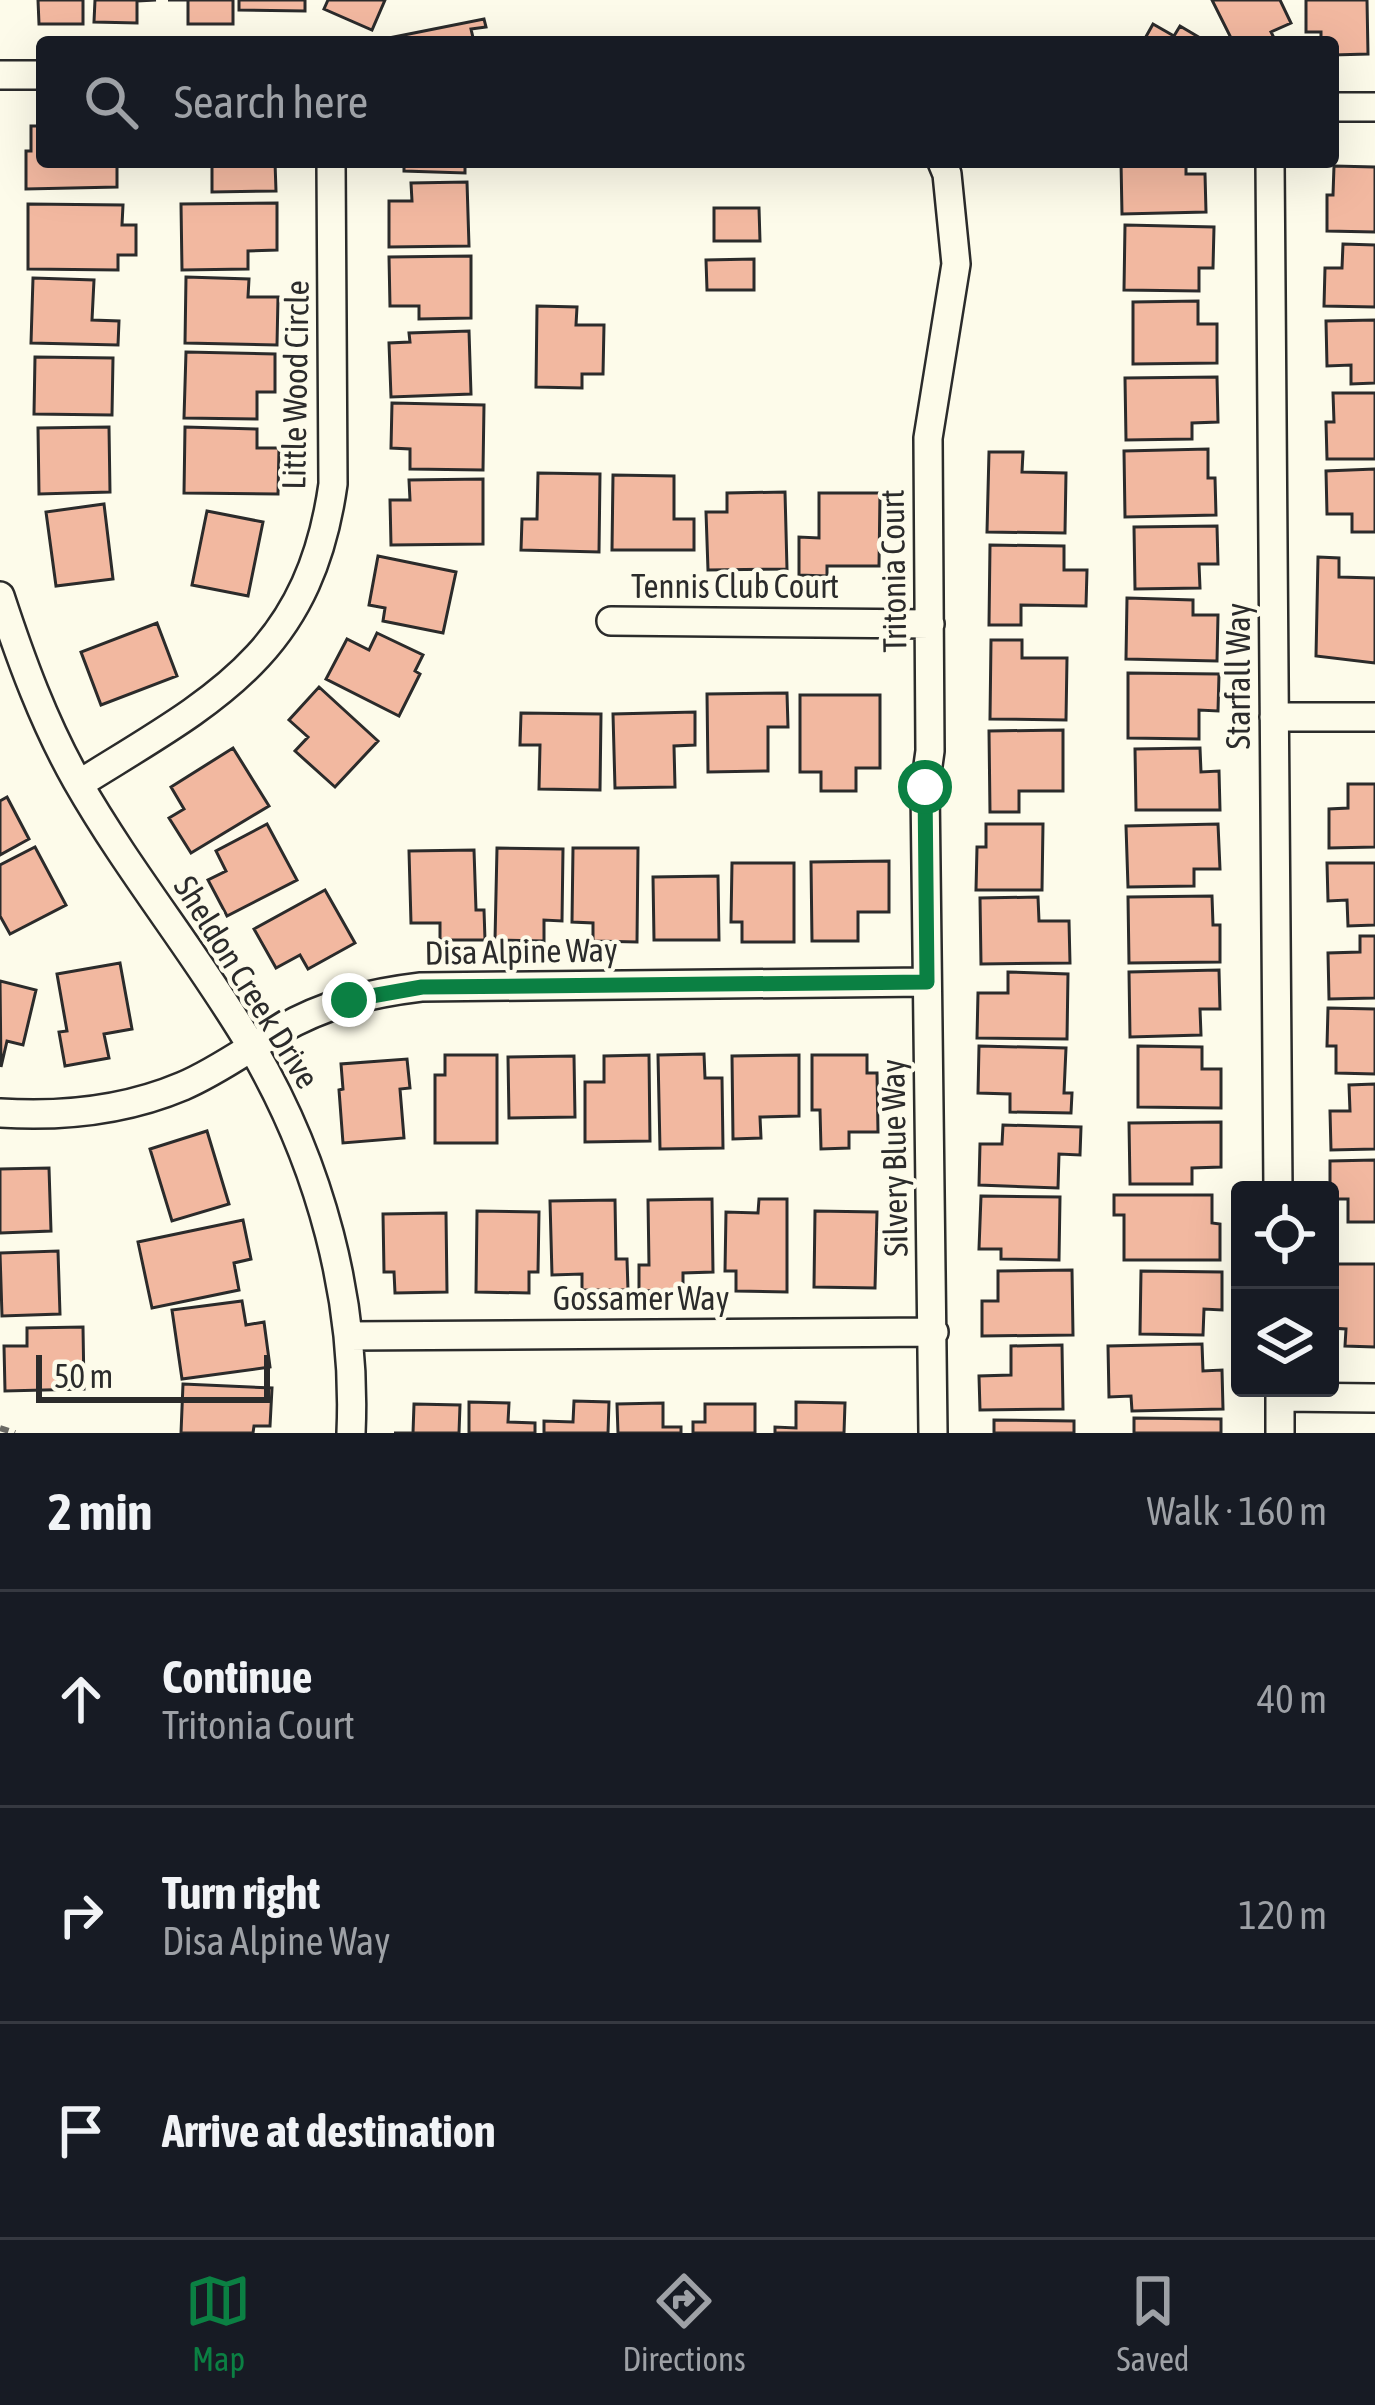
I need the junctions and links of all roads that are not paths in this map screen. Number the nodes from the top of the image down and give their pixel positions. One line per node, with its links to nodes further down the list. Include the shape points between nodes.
1 (0, 75): 2 (street)
2 (36, 75)
3 (1339, 107): 4 (street)
4 (1375, 107)
5 (332, 168): 13 (street, Little Wood Circle, via 333,484 308,578 275,635 232,684)
6 (944, 168): 10 (street, Tritonia Court, via 956,264 928,438)
7 (1270, 168): 11 (street, Starfall Way)
8 (0, 596): 13 (street, Sheldon Creek Drive)
9 (611, 621): 10 (street, Tennis Club Court)
10 (930, 624): 14 (street, Tritonia Court)
11 (1274, 717): 12 (street); 17 (street, Starfall Way)
12 (1375, 717)
13 (79, 784): 15 (street, Sheldon Creek Drive)
14 (927, 982): 15 (street, Disa Alpine Way, via 422,987 313,1012); 18 (street, Silvery Blue Way)
15 (252, 1048): 16 (street, Disa Alpine Way, via 128,1104); 19 (street, Sheldon Creek Drive, via 314,1182)
16 (0, 1113)
17 (1278, 1181)
18 (934, 1332): 19 (street, Gossamer Way); 24 (street, Silvery Blue Way)
19 (348, 1336): 23 (street, Sheldon Creek Drive)
20 (1339, 1396): 22 (street)
21 (1280, 1397): 25 (street)
22 (1375, 1398)
23 (351, 1433)
24 (933, 1433)
25 (1280, 1433)

